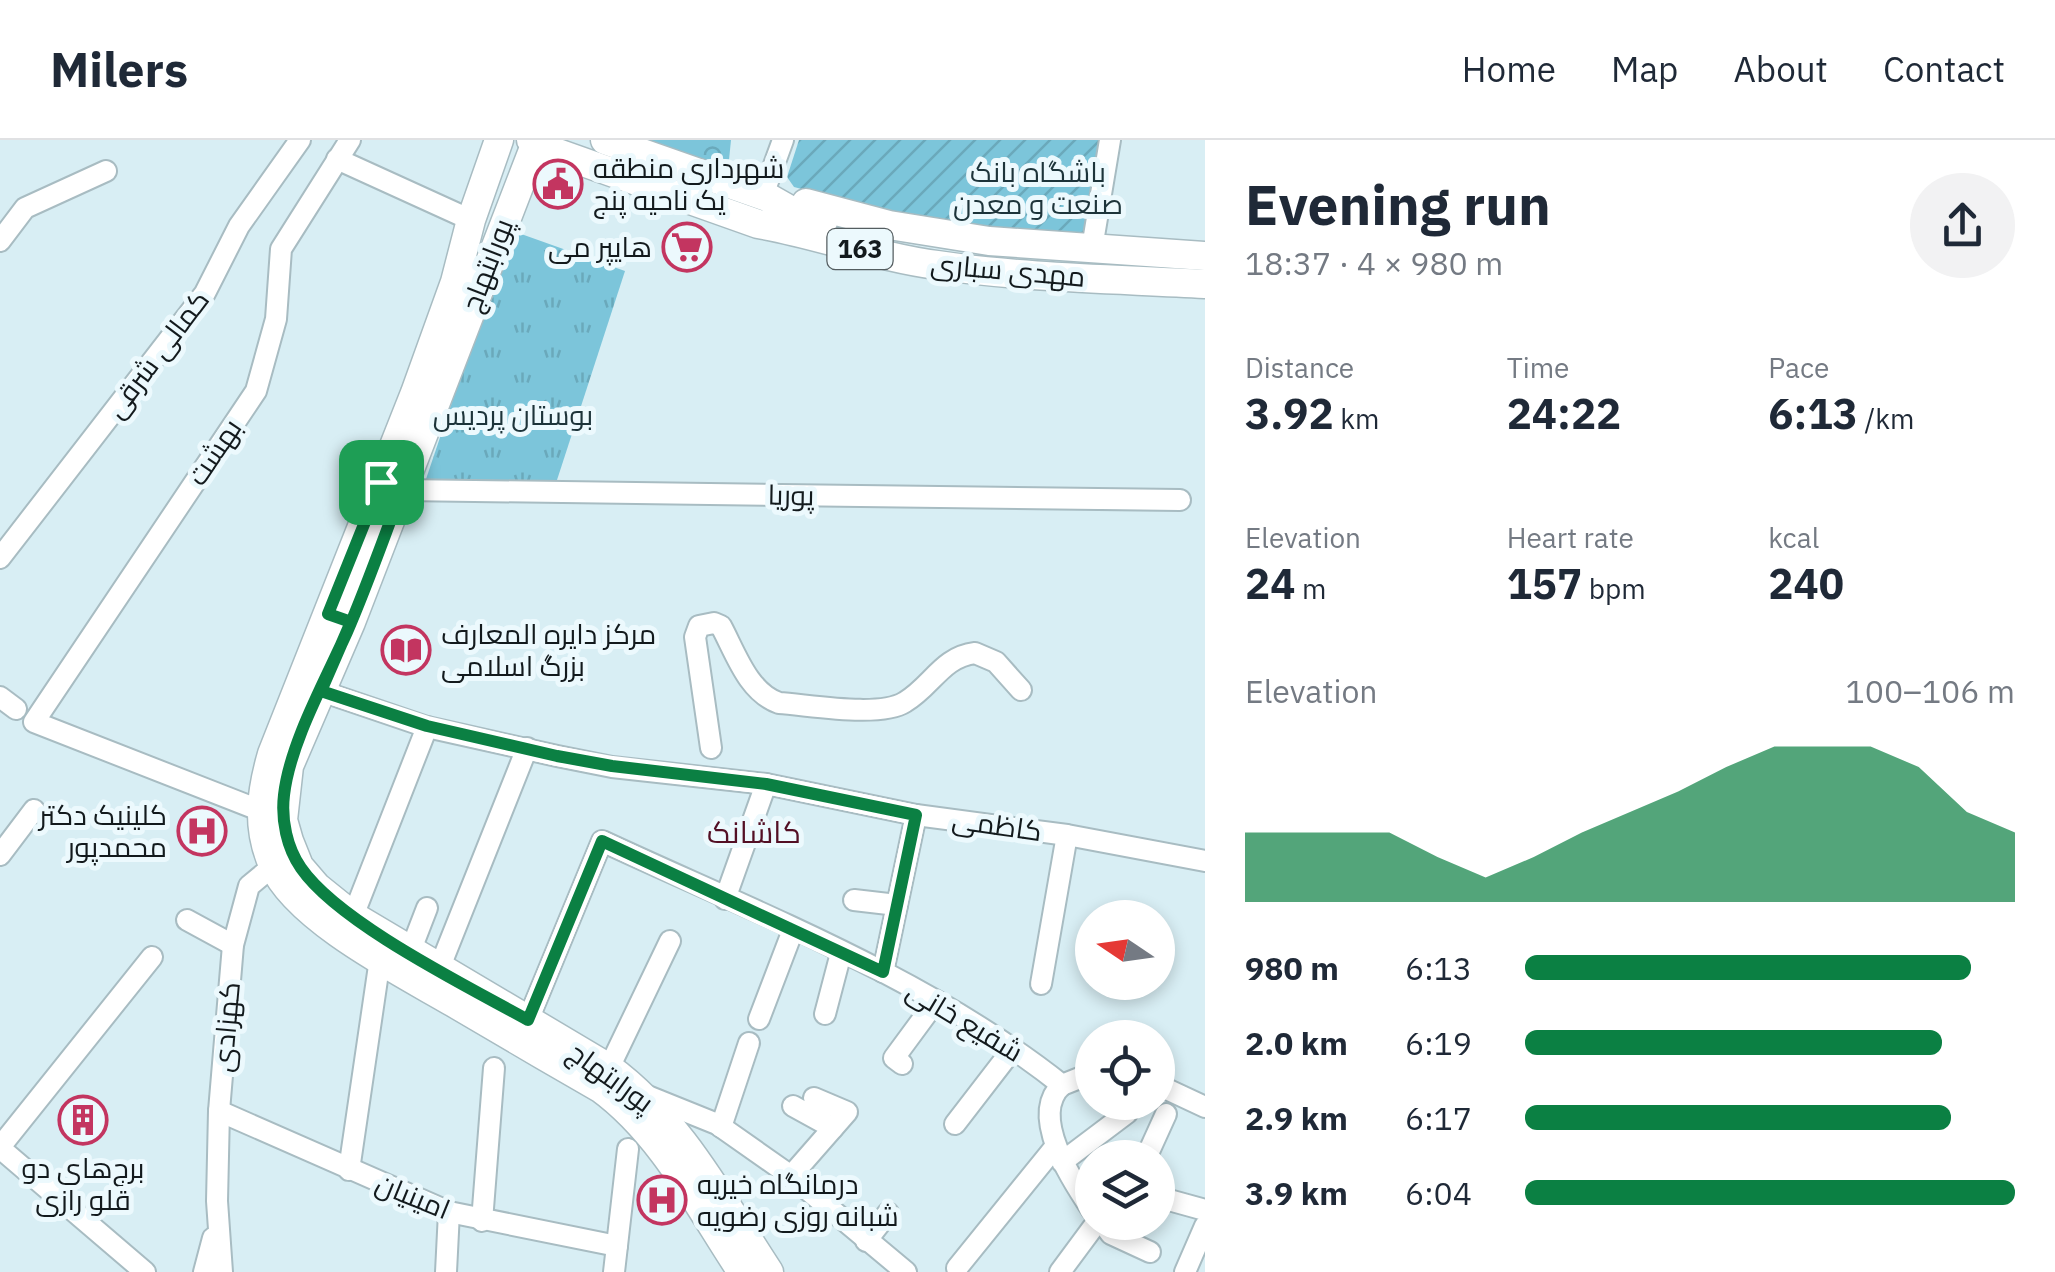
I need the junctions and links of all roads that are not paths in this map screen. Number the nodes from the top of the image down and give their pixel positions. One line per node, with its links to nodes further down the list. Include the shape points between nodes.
1 (300, 140): 22 (street, کمالی شرقی, via 240,226 206,292)
2 (350, 140): 8 (street, بهشت)
3 (499, 140): 12 (main road, پورابتهاج)
4 (783, 140): 11 (street)
5 (1110, 140): 14 (street)
6 (530, 141): 10 (main road, مهدی سباری / 163); 17 (main road); 20 (main road, پورابتهاج)
7 (610, 141): 10 (main road, 163)
8 (338, 158): 12 (street); 31 (street, بهشت, via 281,249 276,320 256,390 34,722)
9 (106, 171): 13 (street, via 26,208)
10 (674, 178): 11 (main road, مهدی سباری / 163)
11 (763, 205): 14 (main road, via 800,202 939,234); 16 (main road, 163, via 937,250); 18 (main road, مهدی سباری / 163, via 935,265); 19 (main road, via 786,242 878,269 991,287)
12 (471, 220): 17 (main road, پورابتهاج)
13 (0, 241)
14 (1092, 248): 15 (main road)
15 (1205, 256)
16 (1205, 270)
17 (455, 282): 20 (main road, پورابتهاج)
18 (1205, 284)
19 (1205, 300)
20 (391, 486): 21 (street, پوریا); 23 (main road, پورابتهاج)
21 (1180, 500)
22 (0, 558)
23 (340, 618): 25 (main road, پورابتهاج); 31 (main road, پورابتهاج, via 272,754)
24 (1021, 690): 28 (street, via 996,662 975,653 948,662 892,708 779,704 754,687 721,626 706,624 695,637)
25 (321, 691): 26 (street, کاظمی); 41 (main road, پورابتهاج, via 290,766 284,820 300,866)
26 (427, 726): 27 (street, کاظمی); 41 (street)
27 (527, 748): 29 (street, کاظمی, via 612,766); 50 (street)
28 (711, 748)
29 (766, 784): 32 (street, کاظمی); 37 (street)
30 (34, 810): 34 (street)
31 (260, 810): 36 (main road, پورابتهاج)
32 (916, 815): 33 (street, کاظمی); 39 (street)
33 (1066, 834): 35 (street, کاظمی); 52 (street)
34 (0, 855)
35 (1205, 861)
36 (273, 866): 45 (street, کهزادی, via 249,886); 49 (main road, پورابتهاج, via 312,911)
37 (725, 898): 43 (street, شفیع خانی); 56 (street, شفیع خانی, via 602,841)
38 (854, 900): 39 (street)
39 (897, 905): 51 (street)
40 (427, 908): 46 (street)
41 (353, 916): 46 (main road, پورابتهاج)
42 (187, 920): 45 (street)
43 (793, 930): 47 (street, شفیع خانی); 55 (street)
44 (670, 941): 61 (street)
45 (233, 945): 69 (street, کهزادی)
46 (410, 952): 50 (main road, پورابتهاج)
47 (841, 953): 51 (street, شفیع خانی); 54 (street)
48 (152, 957): 74 (street)
49 (380, 959): 77 (street); 98 (main road, پورابتهاج, via 625,1106)
50 (439, 969): 56 (main road, پورابتهاج)
51 (883, 972): 53 (street, شفیع خانی)
52 (1041, 984)
53 (936, 1001): 58 (street, شفیع خانی); 59 (street)
54 (825, 1014)
55 (760, 1019)
56 (528, 1020): 61 (main road, پورابتهاج)
57 (748, 1042): 73 (street)
58 (1012, 1050): 63 (street, شفیع خانی); 72 (street)
59 (898, 1061)
60 (494, 1068): 85 (street)
61 (610, 1068): 64 (main road, پورابتهاج)
62 (1075, 1078): 63 (street)
63 (1058, 1082): 76 (street, via 1052,1104)
64 (642, 1093): 73 (street); 99 (main road, پورابتهاج)
65 (1175, 1093): 68 (street)
66 (814, 1098): 70 (street)
67 (793, 1106): 70 (street)
68 (1205, 1107)
69 (219, 1111): 77 (street, امینیان); 80 (street, کهزادی)
70 (840, 1120): 78 (street)
71 (1116, 1120): 76 (street)
72 (955, 1124)
73 (721, 1127): 78 (street)
74 (0, 1148): 93 (street)
75 (628, 1149): 90 (street)
76 (1058, 1155): 79 (street); 92 (street)
77 (350, 1170): 83 (street, امینیان)
78 (791, 1176): 89 (street)
79 (1075, 1182)
80 (217, 1201): 94 (street, کهزادی); 95 (street, کهزادی)
81 (1175, 1202): 82 (street)
82 (1205, 1210)
83 (449, 1212): 85 (street, امینیان); 96 (street)
84 (888, 1212): 89 (street)
85 (482, 1221): 90 (street, امینیان)
86 (1205, 1226): 102 (street)
87 (1085, 1240): 101 (street)
88 (1124, 1240): 91 (street)
89 (866, 1241): 100 (street)
90 (617, 1246): 97 (street)
91 (1150, 1252)
92 (957, 1268)
93 (145, 1272)
94 (204, 1272)
95 (222, 1272)
96 (446, 1272)
97 (614, 1272)
98 (742, 1272)
99 (770, 1272)
100 (906, 1272)
101 (1061, 1272)
102 (1184, 1272)

